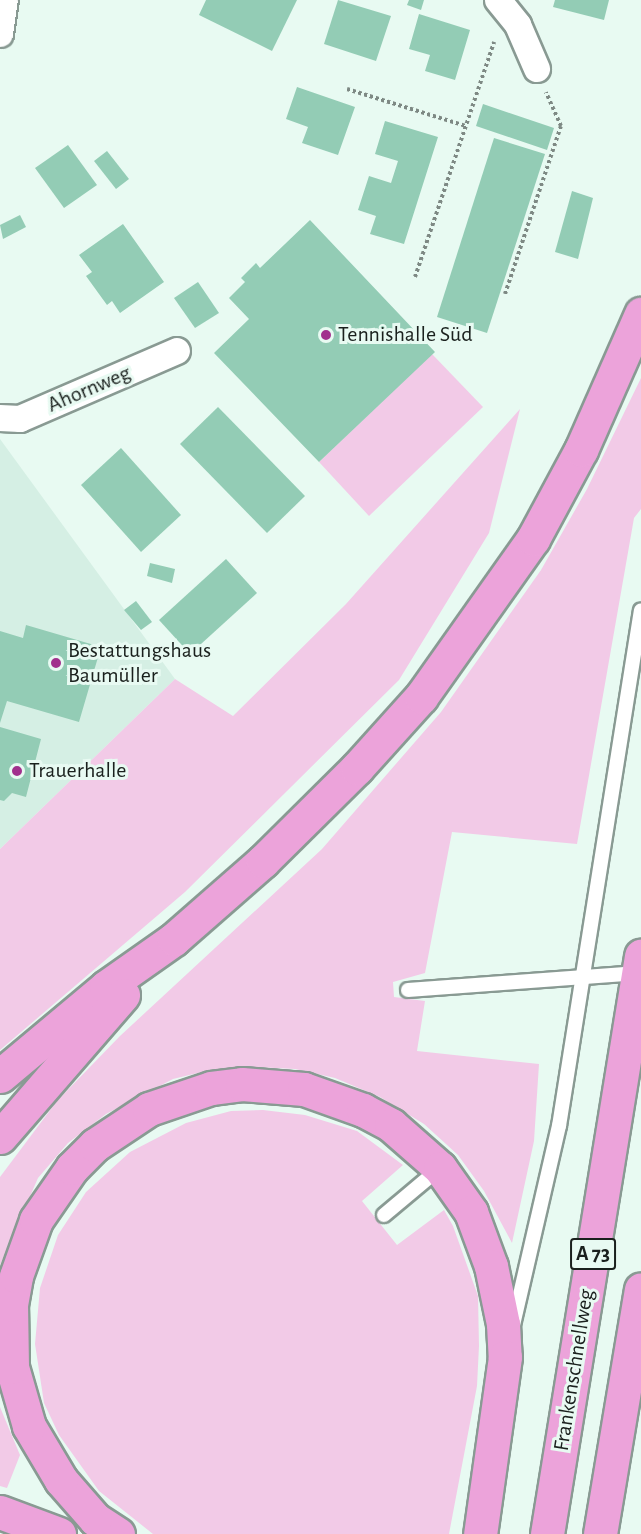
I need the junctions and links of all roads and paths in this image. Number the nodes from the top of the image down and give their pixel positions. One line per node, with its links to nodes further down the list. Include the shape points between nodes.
1 (5, 0): 3 (street)
2 (502, 4): 4 (street, via 518,25); 6 (path)
3 (0, 34)
4 (537, 69): 8 (path, via 561,126)
5 (346, 89): 6 (path)
6 (466, 126): 7 (path)
7 (415, 277)
8 (505, 294)
9 (641, 315): 13 (highway, via 581,450 533,539 488,608 421,697 357,768 263,861)
10 (177, 351): 11 (street, Ahornweg, via 20,419)
11 (0, 418)
12 (641, 610): 15 (lane)
13 (174, 939): 17 (highway, via 106,987); 18 (highway, via 51,1074)
14 (640, 965): 15 (lane); 27 (highway, Frankenschnellweg / A 73)
15 (581, 977): 16 (lane); 22 (lane, via 556,1137)
16 (408, 990)
17 (0, 1076)
18 (0, 1137)
19 (440, 1168): 20 (lane); 22 (highway, via 456,1187 483,1237 497,1292); 25 (highway, via 390,1125 335,1097 304,1089 242,1084 200,1091 149,1109 103,1138 72,1168 36,1220 18,1266 10,1305 12,1367 22,1407 43,1454 95,1519)
20 (384, 1215)
21 (641, 1288): 28 (highway, A 73)
22 (505, 1357): 26 (highway)
23 (0, 1512): 24 (highway)
24 (59, 1534)
25 (118, 1534)
26 (480, 1534)
27 (547, 1534)
28 (600, 1534)

